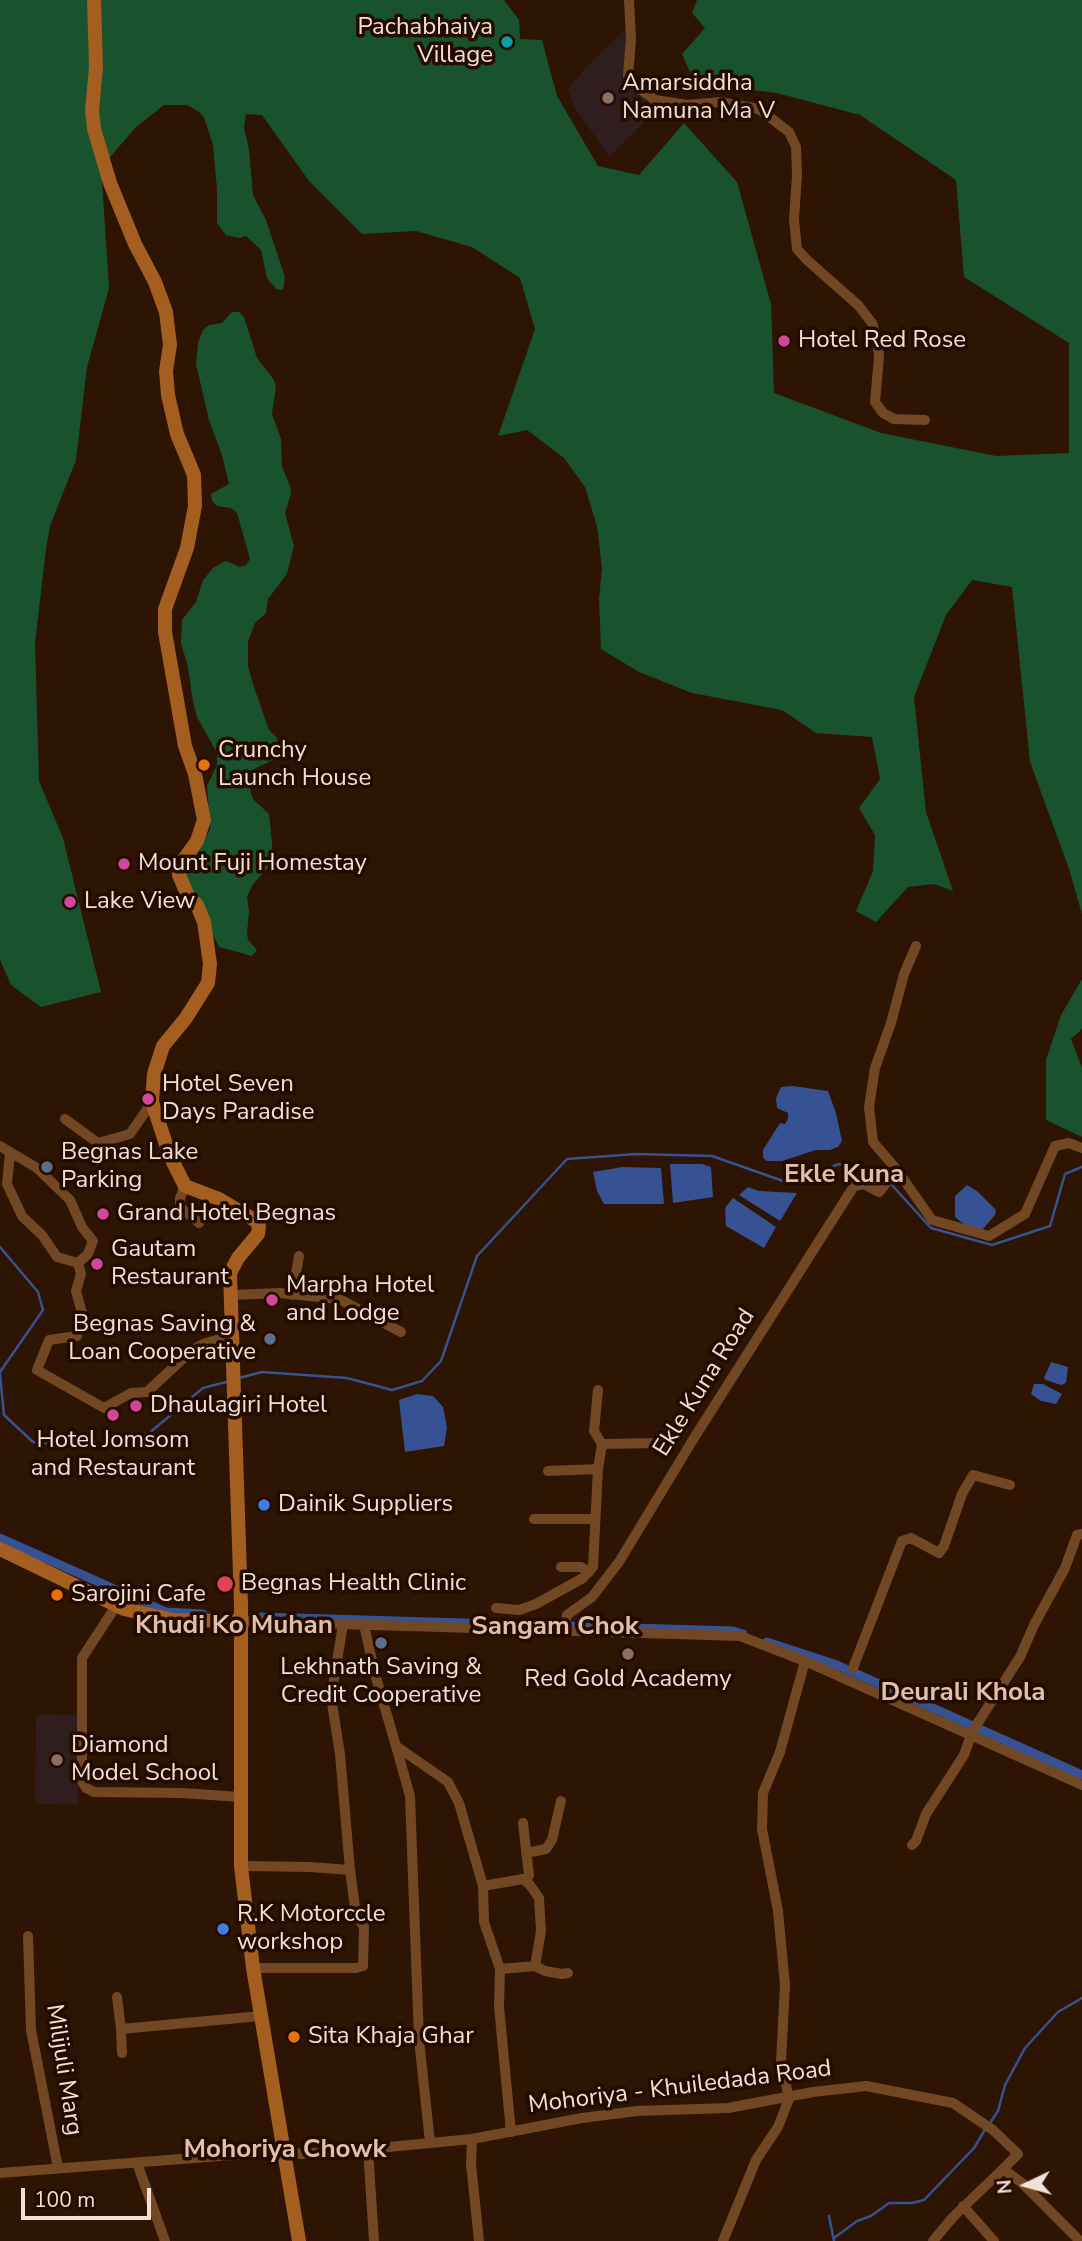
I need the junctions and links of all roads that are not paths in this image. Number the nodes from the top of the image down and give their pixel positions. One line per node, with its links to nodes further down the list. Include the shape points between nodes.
1 (94, 0): 5 (main road, via 94,130 110,183 166,312 168,395 194,475 195,506 187,548 165,609 165,632 185,746 204,820 179,875 204,922 210,964 208,983 163,1046 154,1073)
2 (629, 0): 3 (street, via 628,76 633,84 655,100 688,105 720,102 760,109 789,132 796,147 797,249 872,323 879,357 875,401 883,413 894,419)
3 (925, 420)
4 (916, 946): 10 (street, via 875,1068 869,1107 873,1142)
5 (152, 1102): 6 (street, via 130,1134 98,1143); 11 (main road)
6 (65, 1119)
7 (0, 1146): 9 (street)
8 (1082, 1148): 10 (street, via 1069,1143 1055,1146 1026,1214 989,1236 932,1220)
9 (10, 1153): 14 (street, via 7,1184 22,1216 57,1257); 14 (street, via 37,1168 70,1200 93,1241)
10 (897, 1170): 31 (street, Ekle Kuna Road, via 879,1192 864,1184 854,1186 618,1562 592,1597)
11 (185, 1186): 12 (street, via 180,1207); 15 (main road, via 219,1199 259,1226 230,1273)
12 (199, 1223)
13 (299, 1256): 16 (street)
14 (78, 1263): 18 (street, via 81,1274 76,1291 82,1313 77,1336 49,1340 37,1370 104,1408 131,1392 147,1392 203,1343)
15 (231, 1295): 16 (street); 18 (main road)
16 (292, 1295): 17 (street, via 339,1298)
17 (401, 1332)
18 (233, 1342): 34 (main road)
19 (598, 1390): 21 (street, via 594,1431)
20 (658, 1443): 21 (street)
21 (601, 1444): 22 (street)
22 (598, 1469): 23 (street); 25 (street)
23 (548, 1471)
24 (1010, 1485): 39 (street, via 973,1475 939,1553 911,1538 902,1541)
25 (595, 1518): 26 (street); 30 (street, via 595,1559)
26 (534, 1519)
27 (1080, 1532): 40 (street, via 1020,1657)
28 (0, 1549): 32 (main road)
29 (561, 1567): 30 (street, via 581,1567)
30 (589, 1572): 31 (street)
31 (569, 1603): 33 (street, via 519,1610); 37 (street)
32 (116, 1606): 34 (main road, via 174,1620); 43 (street, via 82,1658 82,1781 86,1788 94,1792)
33 (496, 1608)
34 (240, 1621): 35 (street); 43 (main road)
35 (342, 1625): 36 (street); 49 (street, via 331,1697)
36 (363, 1625): 37 (street); 41 (street)
37 (564, 1630): 38 (street, via 740,1636)
38 (805, 1661): 40 (street); 61 (street, via 780,1752 763,1793 762,1829 786,1985 781,2062)
39 (853, 1668)
40 (971, 1734): 42 (street); 46 (street, via 964,1755)
41 (396, 1746): 51 (street, via 449,1782); 64 (street, via 410,1796 419,2040)
42 (1082, 1785)
43 (240, 1797): 48 (main road)
44 (561, 1801): 47 (street, via 546,1849)
45 (523, 1823): 47 (street)
46 (912, 1845)
47 (526, 1853): 50 (street)
48 (241, 1866): 49 (street); 54 (main road)
49 (350, 1870): 54 (street, via 356,1914 364,1927 363,1966)
50 (526, 1881): 51 (street); 53 (street, via 539,1898 541,1931)
51 (483, 1886): 55 (street, via 484,1922)
52 (28, 1936): 68 (street, Milijuli Marg, via 31,2030)
53 (535, 1966): 55 (street); 56 (street)
54 (253, 1968): 58 (main road)
55 (500, 1969): 62 (street, via 499,2007)
56 (568, 1973)
57 (117, 1997): 59 (street)
58 (261, 2016): 59 (street); 66 (main road)
59 (121, 2029): 60 (street)
60 (122, 2053)
61 (789, 2099): 62 (street, Mohoriya - Khuiledada Road, via 728,2108 637,2111); 69 (street, Mohoriya - Khuiledada Road, via 866,2086 953,2103 1018,2154); 76 (street, via 778,2127 756,2160)
62 (512, 2132): 63 (street, Mohoriya - Khuiledada Road)
63 (472, 2139): 64 (street, Mohoriya - Khuiledada Road); 75 (street)
64 (430, 2142): 65 (street, Mohoriya - Khuiledada Road)
65 (368, 2150): 66 (street, Mohoriya - Khuiledada Road); 74 (street)
66 (285, 2151): 67 (street, Mohoriya - Khuiledada Road); 73 (main road)
67 (137, 2163): 68 (street, Mohoriya - Khuiledada Road); 72 (street)
68 (58, 2168): 70 (street, Mohoriya - Khuiledada Road)
69 (1003, 2169): 71 (street); 79 (street)
70 (0, 2173)
71 (963, 2206): 77 (street); 78 (street)
72 (164, 2241)
73 (299, 2241)
74 (374, 2241)
75 (479, 2241)
76 (723, 2241)
77 (933, 2241)
78 (994, 2241)
79 (1080, 2241)

